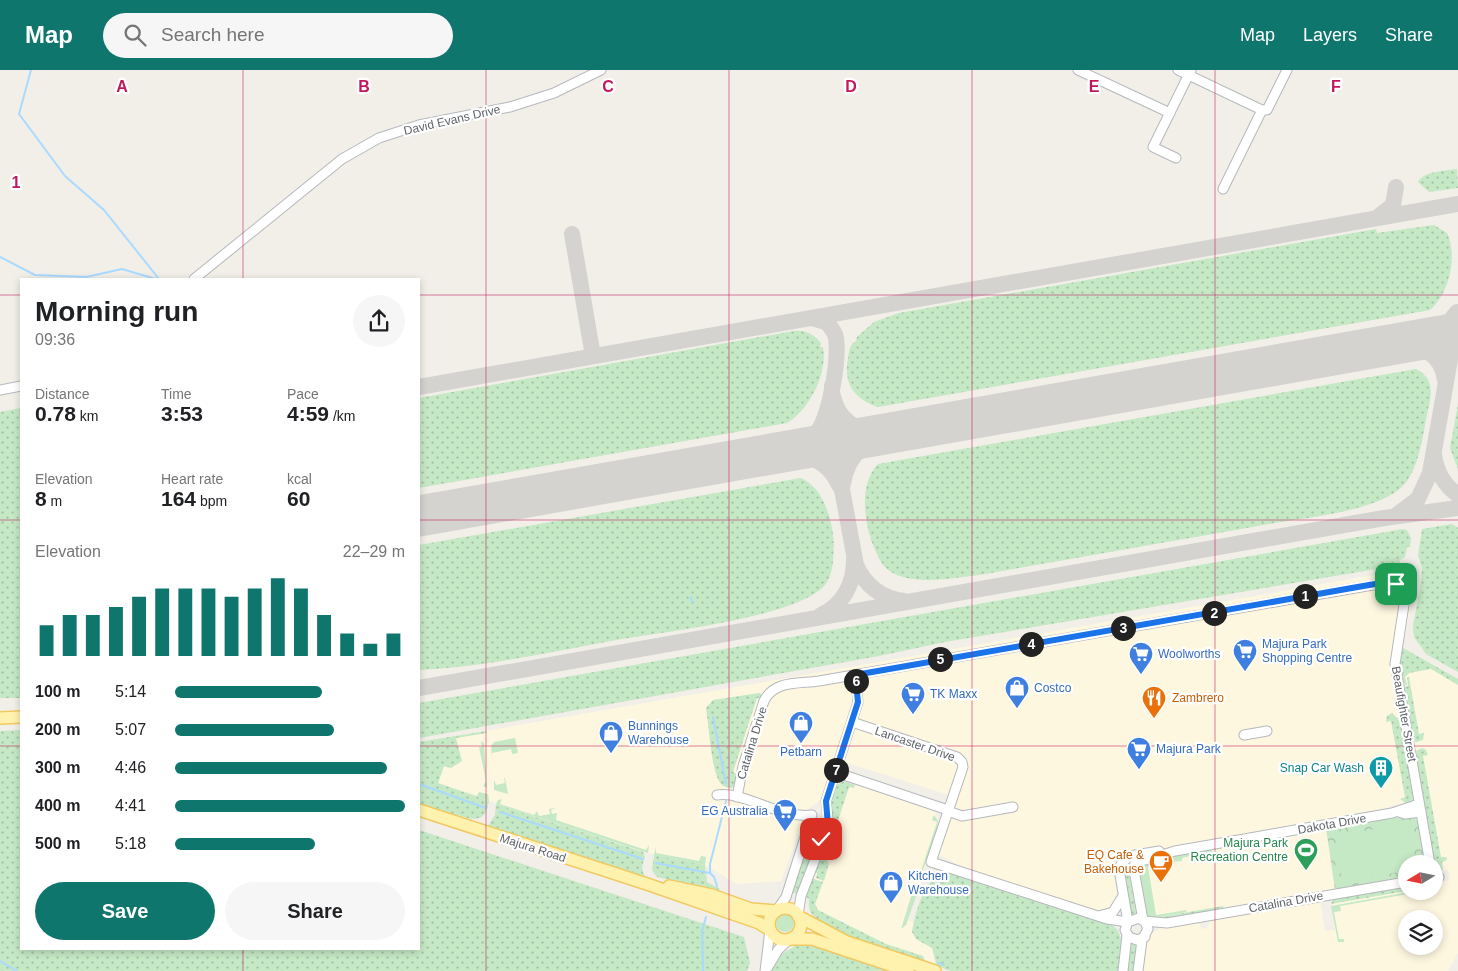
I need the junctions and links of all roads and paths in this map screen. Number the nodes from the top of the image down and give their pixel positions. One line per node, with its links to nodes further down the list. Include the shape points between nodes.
1 (600, 70): 10 (street, David Evans Drive, via 554,93 510,106 419,125 380,138 342,159)
2 (1078, 70): 7 (street)
3 (1178, 70): 5 (street)
4 (1288, 70): 6 (street, via 1267,110)
5 (1190, 72): 6 (street); 7 (street)
6 (1262, 110): 9 (street)
7 (1170, 113): 8 (street, via 1154,147)
8 (1176, 158)
9 (1223, 189)
10 (195, 278)
11 (20, 386): 12 (street)
12 (0, 390)
13 (1184, 618): 14 (street, Catalina Drive); 25 (street, Beaufighter Street, via 1387,582 1396,584 1405,600 1395,664)
14 (855, 675): 17 (street, via 858,698); 22 (street, Catalina Drive, via 782,686 770,692 745,760)
15 (20, 717): 16 (main road)
16 (0, 718)
17 (852, 722): 20 (street); 27 (street, Lancaster Drive, via 960,758 963,765)
18 (1267, 731): 19 (street)
19 (1244, 735)
20 (835, 772): 23 (street); 27 (street)
21 (716, 795): 22 (street, Catalina Drive)
22 (737, 797): 29 (street, Catalina Drive)
23 (826, 801): 28 (street); 30 (street)
24 (1013, 807): 27 (street, via 962,816)
25 (1420, 808): 33 (street, Dakota Drive, via 1403,808 1399,812); 34 (street, Beaufighter Street)
26 (420, 810): 36 (main road, Majura Road)
27 (948, 811): 40 (street, Lancaster Drive, via 931,862)
28 (812, 815): 29 (street, Catalina Drive); 30 (street, via 822,814); 31 (street)
29 (794, 816): 31 (street, Catalina Drive)
30 (828, 821): 32 (street)
31 (808, 827): 32 (street, via 816,835); 38 (street, via 786,897)
32 (826, 832): 39 (street, via 801,896)
33 (1175, 851): 37 (street, via 1140,854 1125,860 1120,874); 42 (street, via 1134,865)
34 (1428, 855)
35 (1398, 883): 44 (street, Catalina Drive)
36 (647, 884): 38 (main road, Majura Road, via 710,894 751,909); 45 (main road, Majura Road, via 759,923)
37 (1124, 896): 40 (street, via 1112,912); 43 (street)
38 (777, 910): 39 (main road, via 788,908); 45 (main road, via 770,919)
39 (798, 915): 48 (main road, via 800,929); 51 (main road, via 847,942)
40 (1096, 916): 41 (street)
41 (1107, 920): 43 (street); 46 (street)
42 (1144, 920): 43 (street, via 1136,918); 44 (street, Catalina Drive); 47 (street, via 1148,929)
43 (1128, 922): 46 (street, via 1125,928)
44 (1167, 923): 47 (street, Catalina Drive)
45 (770, 930): 48 (main road, via 777,937); 49 (street)
46 (1127, 935): 47 (street, via 1135,940); 52 (street)
47 (1145, 936): 53 (street)
48 (789, 939): 49 (street, via 778,950); 50 (main road, via 814,939)
49 (766, 971)
50 (908, 971)
51 (934, 971)
52 (1123, 971)
53 (1138, 971)

